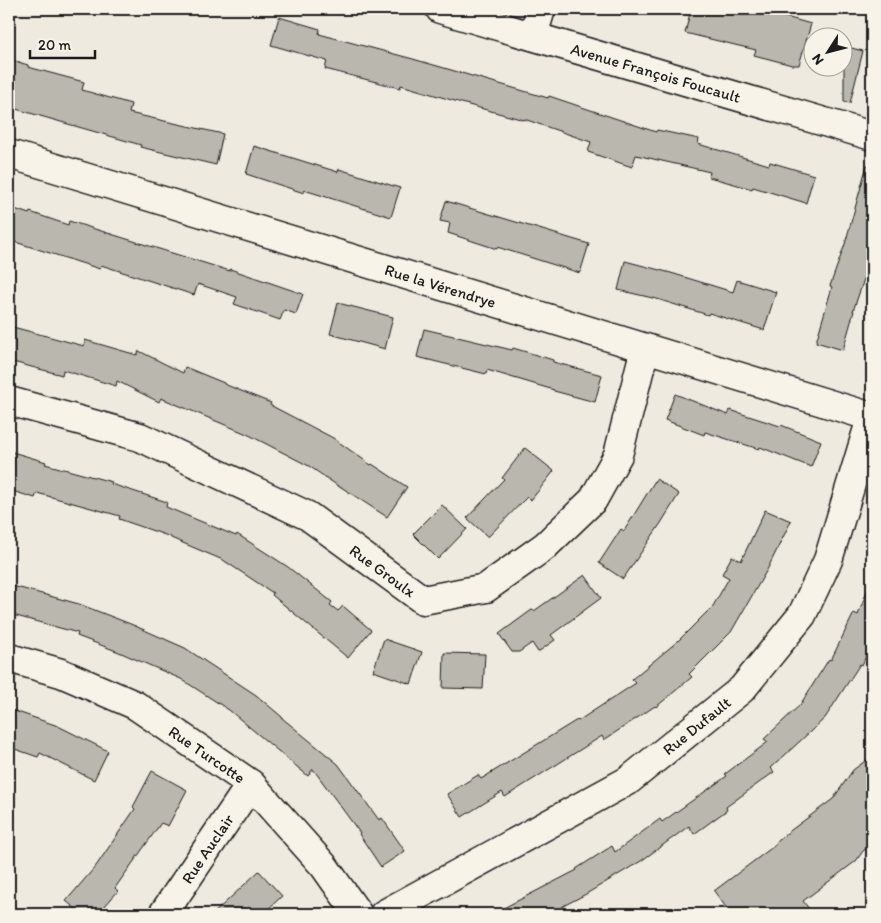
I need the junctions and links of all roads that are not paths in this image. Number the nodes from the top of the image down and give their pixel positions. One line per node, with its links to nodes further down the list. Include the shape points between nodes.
1 (440, 9): 3 (street, Avenue François Foucault)
2 (541, 9): 3 (street)
3 (534, 36): 4 (street, Avenue François Foucault)
4 (872, 136)
5 (9, 154): 6 (street, Rue la Vérendrye)
6 (645, 348): 7 (street, Rue Groulx, via 618,455 593,500 545,546 486,588 423,600 308,516 140,437); 8 (street, Rue la Vérendrye)
7 (9, 401)
8 (872, 416): 13 (street, Rue Dufault, via 828,560 802,615 742,689 629,780)
9 (9, 658): 10 (street, Rue Turcotte, via 61,673 136,705)
10 (251, 784): 11 (street, Rue Auclair); 12 (street, Rue Turcotte, via 324,866)
11 (163, 914)
12 (358, 914)
13 (384, 914)

